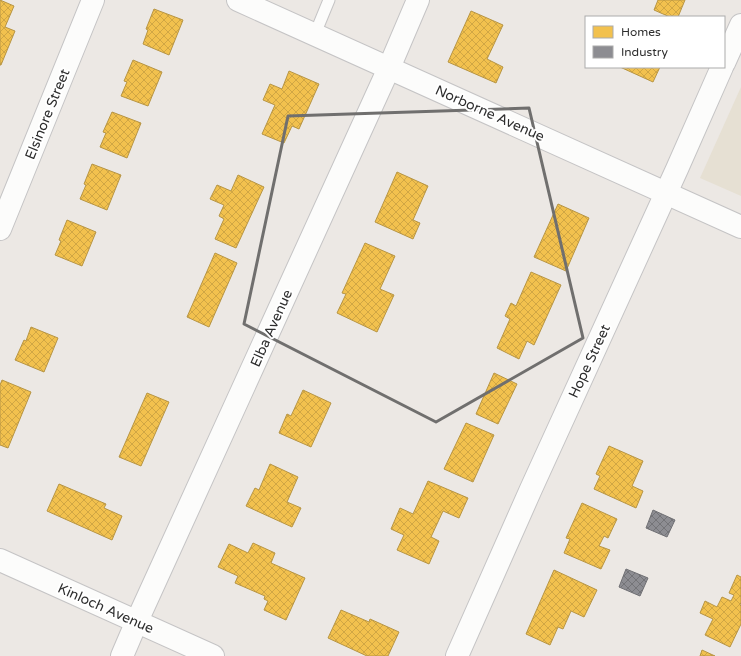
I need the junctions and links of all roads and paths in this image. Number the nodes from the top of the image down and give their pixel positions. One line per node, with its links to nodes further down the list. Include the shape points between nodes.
1 (93, 0): 12 (street, Elsinore Street)
2 (238, 0): 6 (street, Norborne Avenue)
3 (329, 0): 6 (lane)
4 (418, 0): 8 (street, Elba Avenue)
5 (741, 25): 7 (street)
6 (314, 34): 8 (street, Norborne Avenue)
7 (725, 62)
8 (389, 68): 10 (street, Norborne Avenue); 14 (street, Elba Avenue)
9 (722, 68): 10 (street, Hope Street)
10 (666, 193): 11 (street, Norborne Avenue); 17 (street, Hope Street)
11 (741, 227)
12 (0, 229)
13 (0, 560): 14 (street, Kinloch Avenue)
14 (137, 621): 15 (street, Elba Avenue); 16 (street, Kinloch Avenue)
15 (122, 656)
16 (213, 656)
17 (457, 656)

